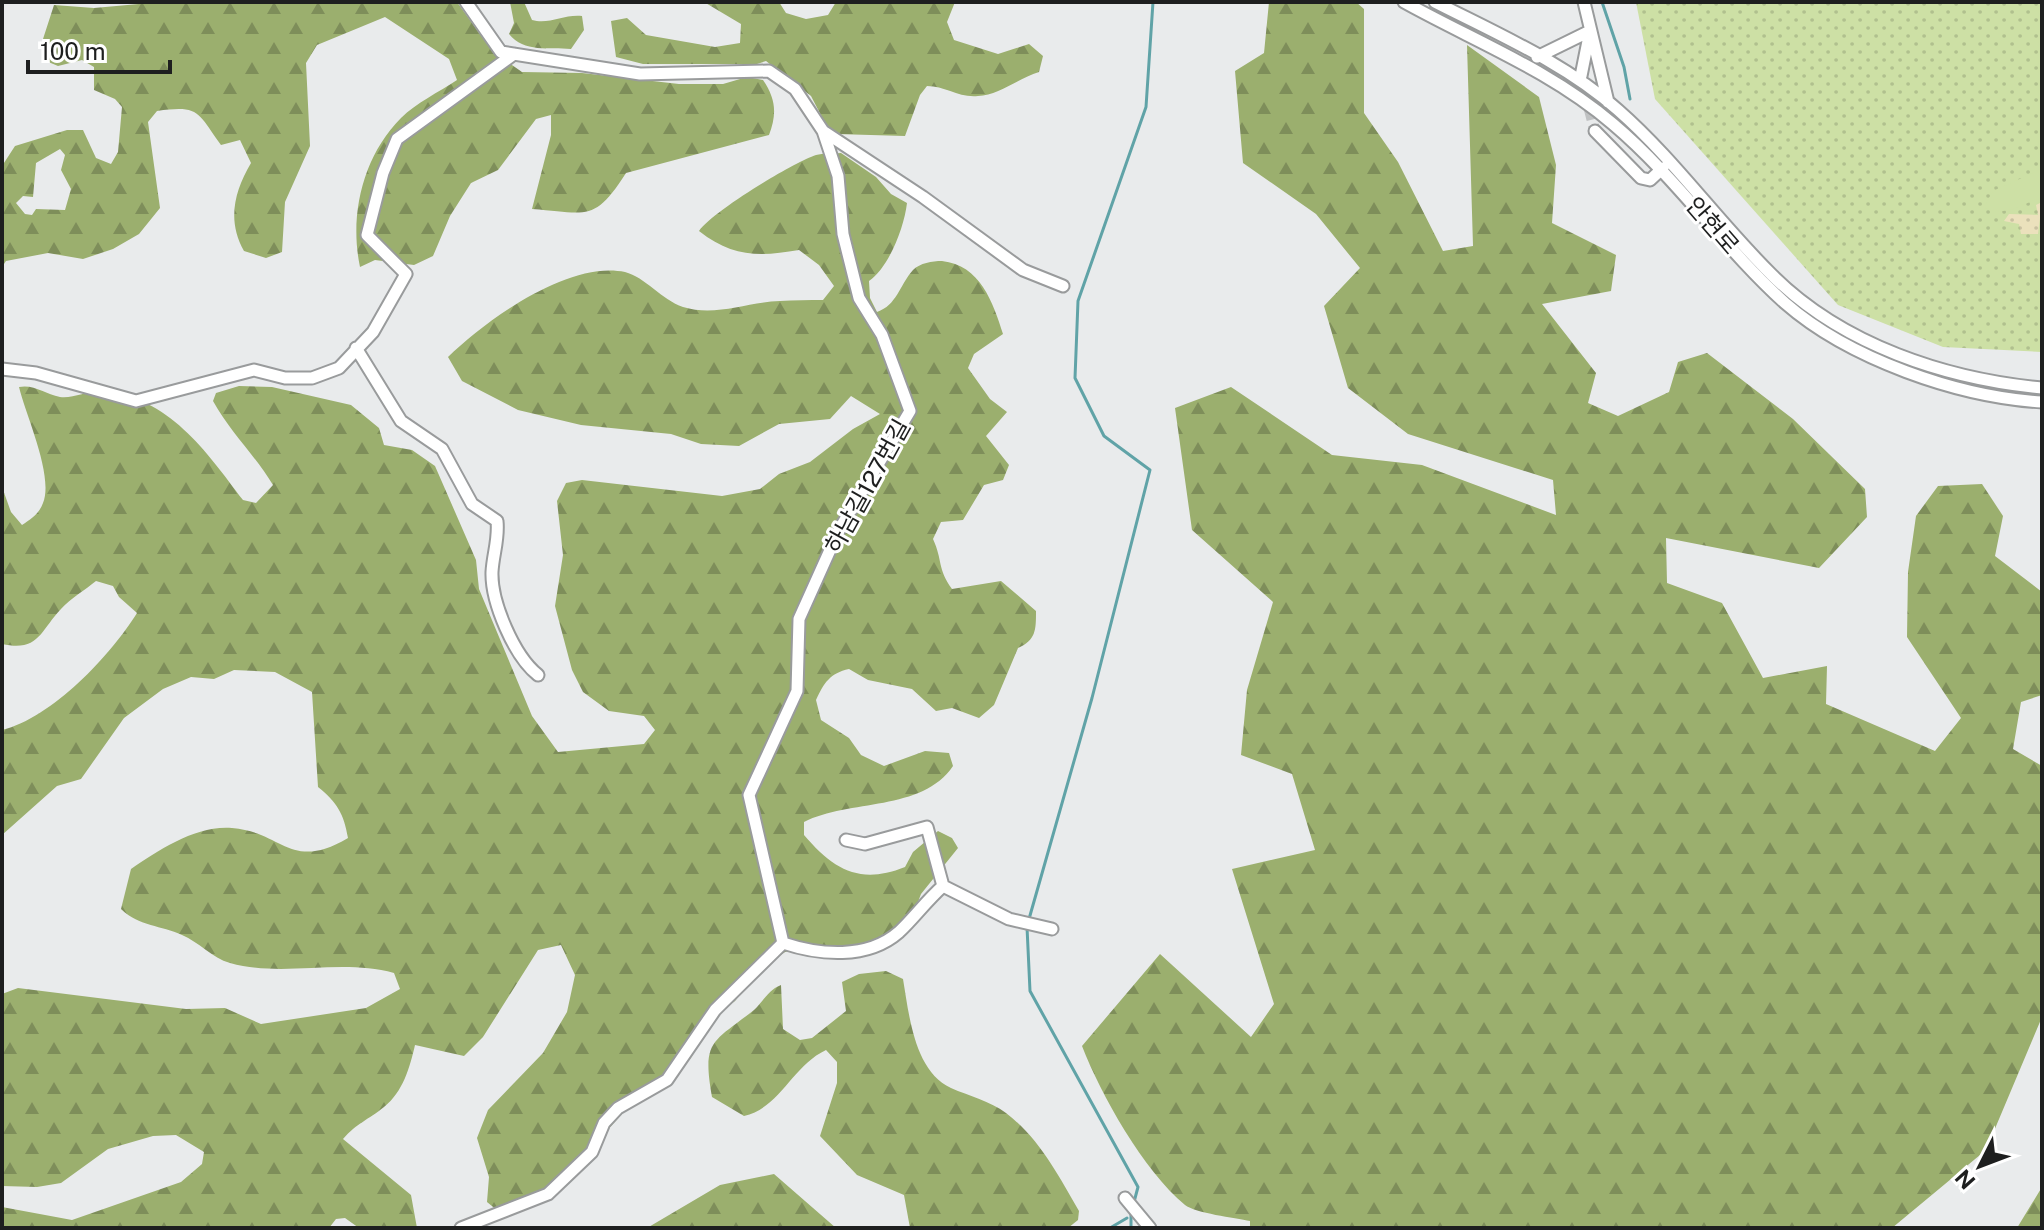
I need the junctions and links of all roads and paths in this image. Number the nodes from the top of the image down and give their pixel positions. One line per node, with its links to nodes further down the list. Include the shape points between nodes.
1 (466, 2): 6 (street, via 501,52)
2 (1404, 2): 12 (street, 안현로, via 1578,97)
3 (1435, 2): 7 (street, 안현로)
4 (1584, 2): 5 (street)
5 (1590, 31): 7 (street); 8 (street); 9 (street)
6 (514, 54): 10 (street, 하남길127번길, via 640,74 769,71 795,89); 14 (street, via 397,139 367,235 406,274 373,332)
7 (1537, 57): 9 (street, 안현로)
8 (1581, 76)
9 (1608, 102): 16 (street, 안현로, via 1665,155 1772,275 1843,331 1972,378)
10 (823, 131): 13 (street, via 1023,270); 22 (street, 하남길127번길, via 838,176 843,234 859,298 882,335 910,411 839,530 799,619 797,691 749,795)
11 (1595, 131): 12 (street, via 1641,178 1650,180)
12 (1663, 168): 17 (street, 안현로, via 1756,274 1815,325 1936,382)
13 (1063, 286)
14 (356, 348): 15 (street, via 339,368 312,378 254,370 136,401 36,373); 18 (street, via 401,421 442,449 472,504 497,521 492,580 513,648)
15 (2, 369)
16 (2042, 388)
17 (2042, 402)
18 (538, 675)
19 (846, 840): 20 (street, via 865,844 927,827)
20 (943, 886): 21 (street, via 1009,919); 22 (street, via 899,932 879,944 813,953)
21 (1052, 929)
22 (783, 943): 25 (street, via 715,1010 667,1080 618,1108 604,1123 592,1152 548,1194)
23 (1125, 1198): 24 (street)
24 (1150, 1227)
25 (461, 1228)

